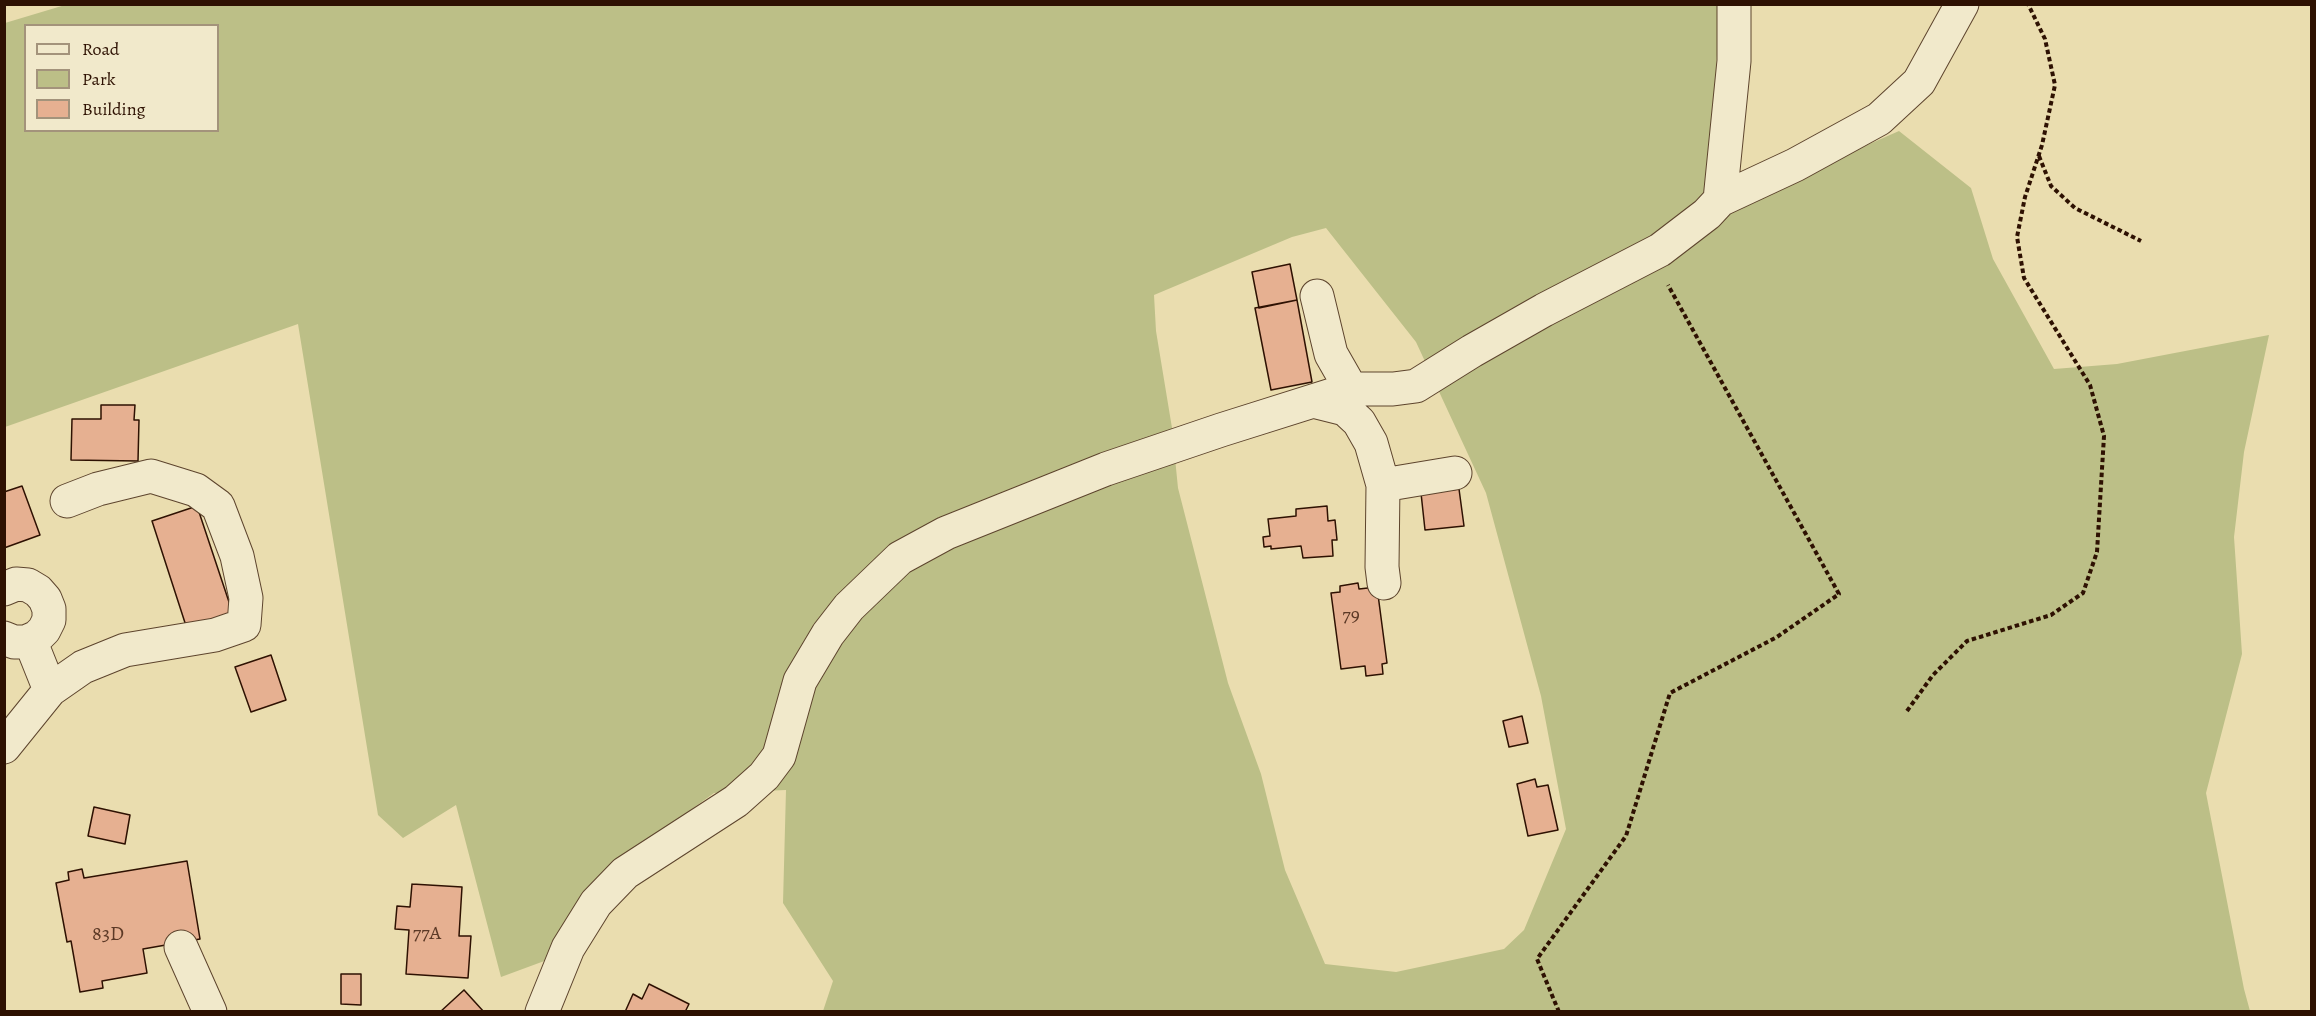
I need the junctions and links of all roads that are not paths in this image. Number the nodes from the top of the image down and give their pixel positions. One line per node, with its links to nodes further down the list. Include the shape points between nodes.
1 (1734, 4): 3 (street, via 1734,61)
2 (1962, 4): 3 (street, via 1919,82 1879,118 1795,165)
3 (1720, 200): 5 (street, via 1707,214 1651,254 1534,316 1416,386)
4 (1317, 296): 5 (street, via 1331,354)
5 (1352, 388): 6 (street)
6 (1313, 401): 8 (street, via 1345,409 1359,422 1371,443); 17 (street, via 1106,469 946,533 900,558 849,607 828,634 800,681 779,756 764,776 736,801 625,873 596,903 568,948)
7 (1455, 473): 8 (street)
8 (1383, 486): 10 (street)
9 (67, 501): 13 (street, via 151,476 196,490 218,506 237,556 246,598 244,625 215,635 125,650 83,667)
10 (1384, 583)
11 (4, 589): 12 (street, via 28,585 45,599 49,609 44,630 37,637)
12 (17, 639): 13 (street)
13 (50, 690): 14 (street)
14 (4, 747)
15 (181, 946): 16 (street)
16 (210, 1011)
17 (542, 1011)

